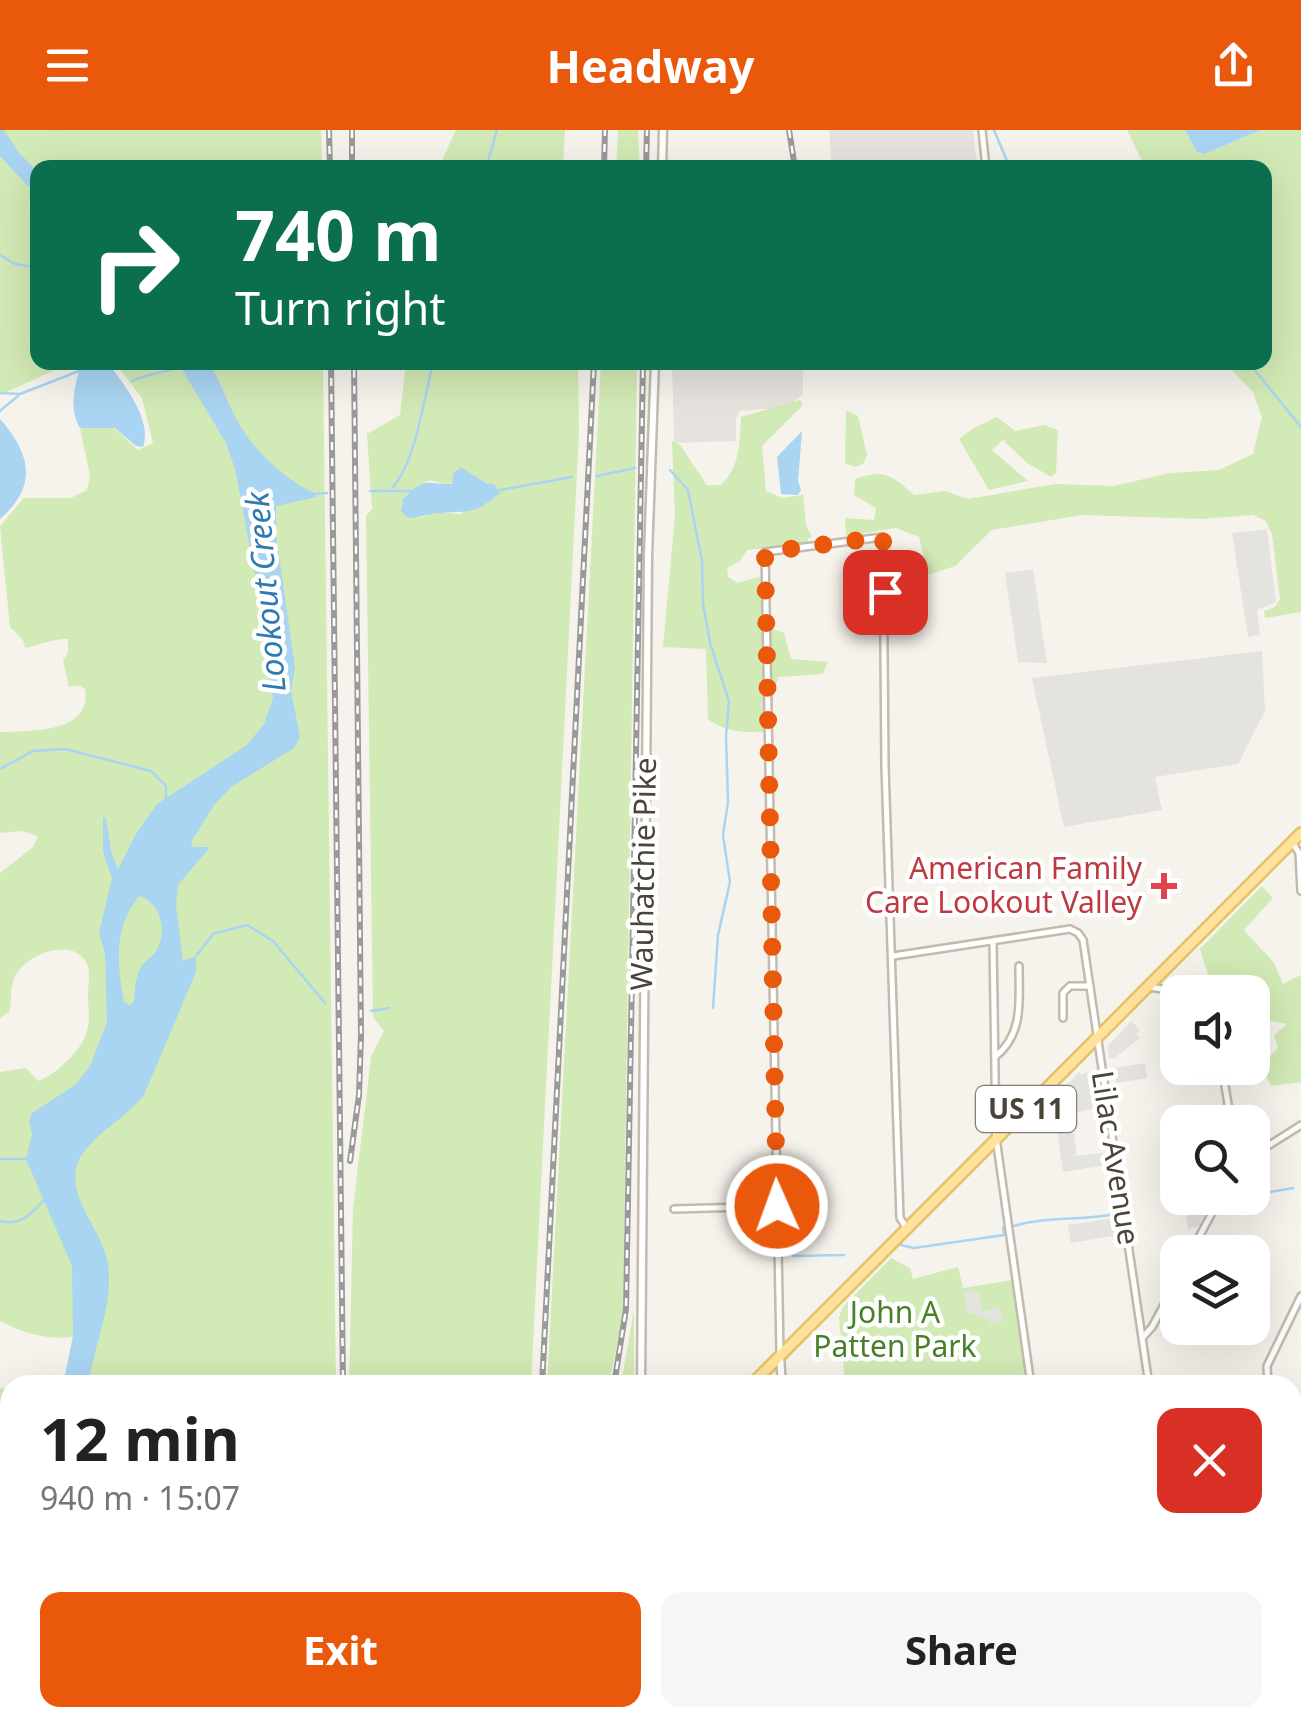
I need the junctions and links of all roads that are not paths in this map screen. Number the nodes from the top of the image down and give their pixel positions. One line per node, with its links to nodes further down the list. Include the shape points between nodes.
1 (663, 130): 3 (street)
2 (982, 130): 4 (street)
3 (662, 160)
4 (985, 160)
5 (655, 370): 28 (street, Wauhatchie Pike)
6 (1301, 833): 7 (main road, US 11)
7 (1292, 842): 8 (street); 13 (main road, US 11)
8 (1301, 891)
9 (993, 941): 10 (street); 12 (street, Lilac Avenue, via 1078,932); 17 (street)
10 (892, 956): 21 (street, via 883,537 765,552); 23 (street, via 900,1218)
11 (1019, 966): 17 (street, via 1019,1020 1010,1045)
12 (1090, 986): 15 (street, via 1070,986 1064,993); 16 (street, Lilac Avenue)
13 (1147, 986): 14 (street); 16 (main road, US 11)
14 (1160, 989)
15 (1063, 1018)
16 (1097, 1037): 19 (main road, US 11); 26 (street, Lilac Avenue)
17 (996, 1058): 19 (street)
18 (1301, 1125): 20 (street)
19 (996, 1138): 23 (main road, US 11); 31 (street)
20 (1270, 1145)
21 (777, 1206): 22 (street); 27 (street)
22 (674, 1208)
23 (906, 1227): 27 (main road, US 11)
24 (1301, 1296): 33 (street)
25 (1160, 1312): 26 (street)
26 (1142, 1337): 32 (street, Lilac Avenue)
27 (780, 1356): 29 (main road, US 11); 30 (street)
28 (641, 1375)
29 (761, 1375)
30 (781, 1375)
31 (1030, 1375)
32 (1148, 1375)
33 (1267, 1375)

